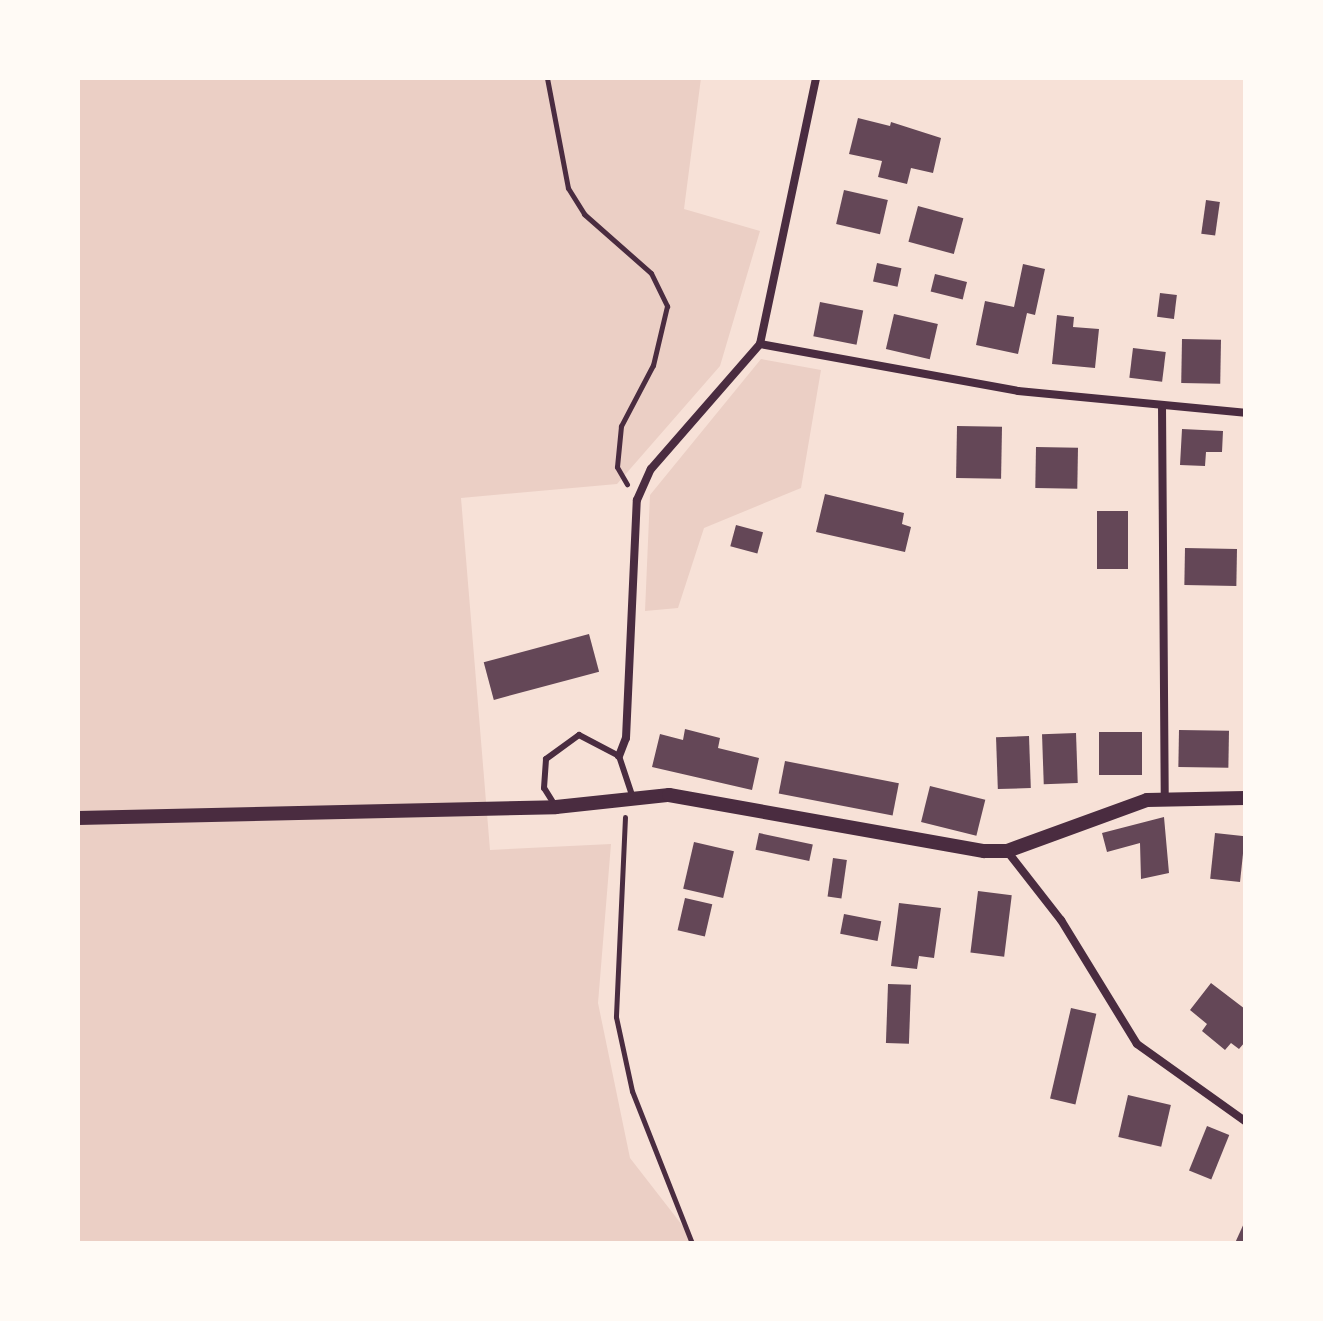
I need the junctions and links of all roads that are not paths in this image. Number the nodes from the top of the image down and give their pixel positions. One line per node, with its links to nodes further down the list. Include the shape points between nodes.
1 (816, 78): 2 (street)
2 (760, 344): 3 (street, via 1018,391); 5 (street, via 651,469 637,500 626,738)
3 (1162, 405): 4 (street); 7 (street)
4 (1245, 413)
5 (619, 756): 6 (lane); 9 (lane, via 579,735 561,743 546,759 542,773)
6 (628, 798): 9 (street); 11 (street, via 669,795)
7 (1165, 798): 8 (street); 11 (street)
8 (1245, 798)
9 (556, 807): 10 (street)
10 (78, 818)
11 (1007, 851): 12 (street, via 1061,920 1137,1044)
12 (1245, 1121)

